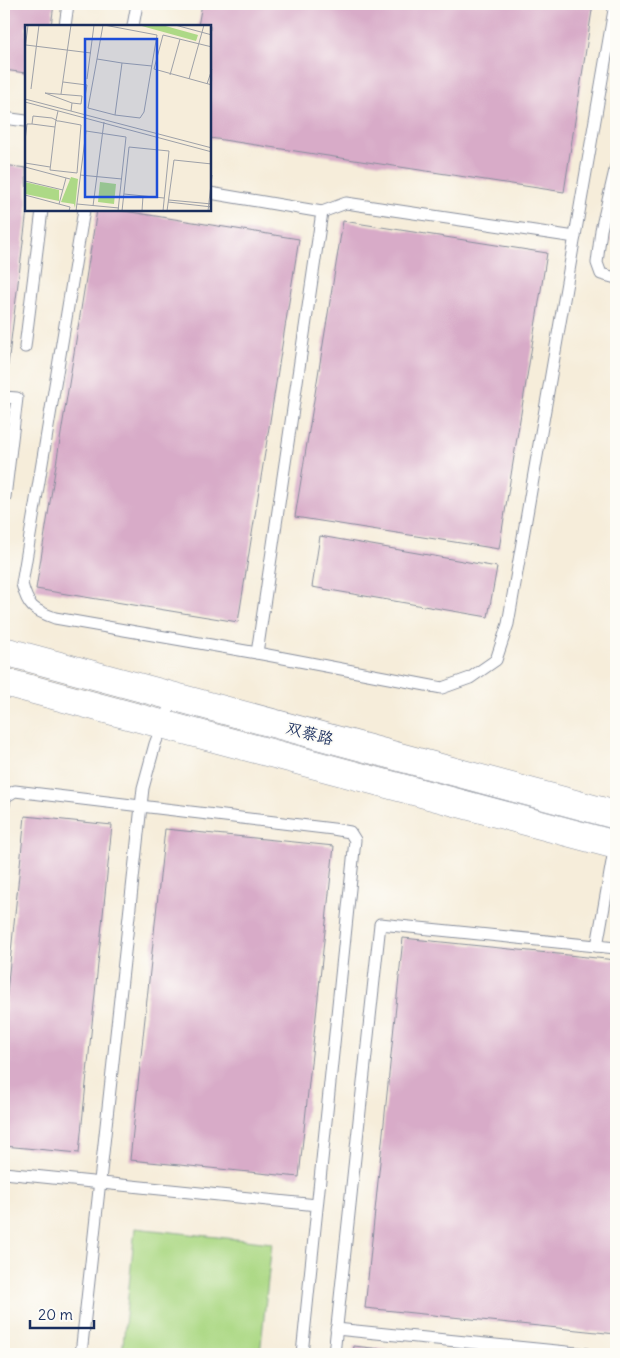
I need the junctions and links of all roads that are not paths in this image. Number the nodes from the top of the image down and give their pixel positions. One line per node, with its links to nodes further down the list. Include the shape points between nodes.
1 (68, 4): 4 (lane)
2 (137, 4): 5 (lane)
3 (615, 4): 13 (lane)
4 (65, 25)
5 (133, 25)
6 (4, 118): 7 (lane)
7 (25, 121)
8 (616, 166): 14 (lane, via 597,263 601,274)
9 (211, 193): 12 (lane)
10 (42, 211): 15 (lane)
11 (84, 211): 19 (lane, via 22,584 26,596 36,611 55,618)
12 (322, 212): 13 (lane, via 346,204); 19 (lane)
13 (574, 237): 19 (lane, via 508,624 496,660 470,678 442,688)
14 (616, 278)
15 (25, 347)
16 (4, 397): 17 (lane, via 18,398)
17 (4, 497)
18 (4, 651): 21 (street, 双蔡路)
19 (257, 653)
20 (4, 682): 22 (street, 双蔡路)
21 (173, 696): 22 (lane); 25 (street, 双蔡路)
22 (162, 724): 24 (lane, via 143,788); 26 (street, 双蔡路)
23 (4, 805): 24 (lane, via 5,797 14,791)
24 (142, 806): 30 (lane); 31 (lane, via 333,829 350,832 355,840)
25 (616, 815)
26 (616, 845): 27 (lane)
27 (597, 946): 28 (lane); 32 (lane, via 380,924)
28 (616, 948)
29 (4, 1173): 30 (lane)
30 (100, 1183): 31 (lane); 34 (lane)
31 (317, 1206): 35 (lane)
32 (336, 1329): 33 (lane); 36 (lane)
33 (502, 1350): 37 (lane)
34 (81, 1354)
35 (302, 1354)
36 (334, 1354)
37 (587, 1354)

